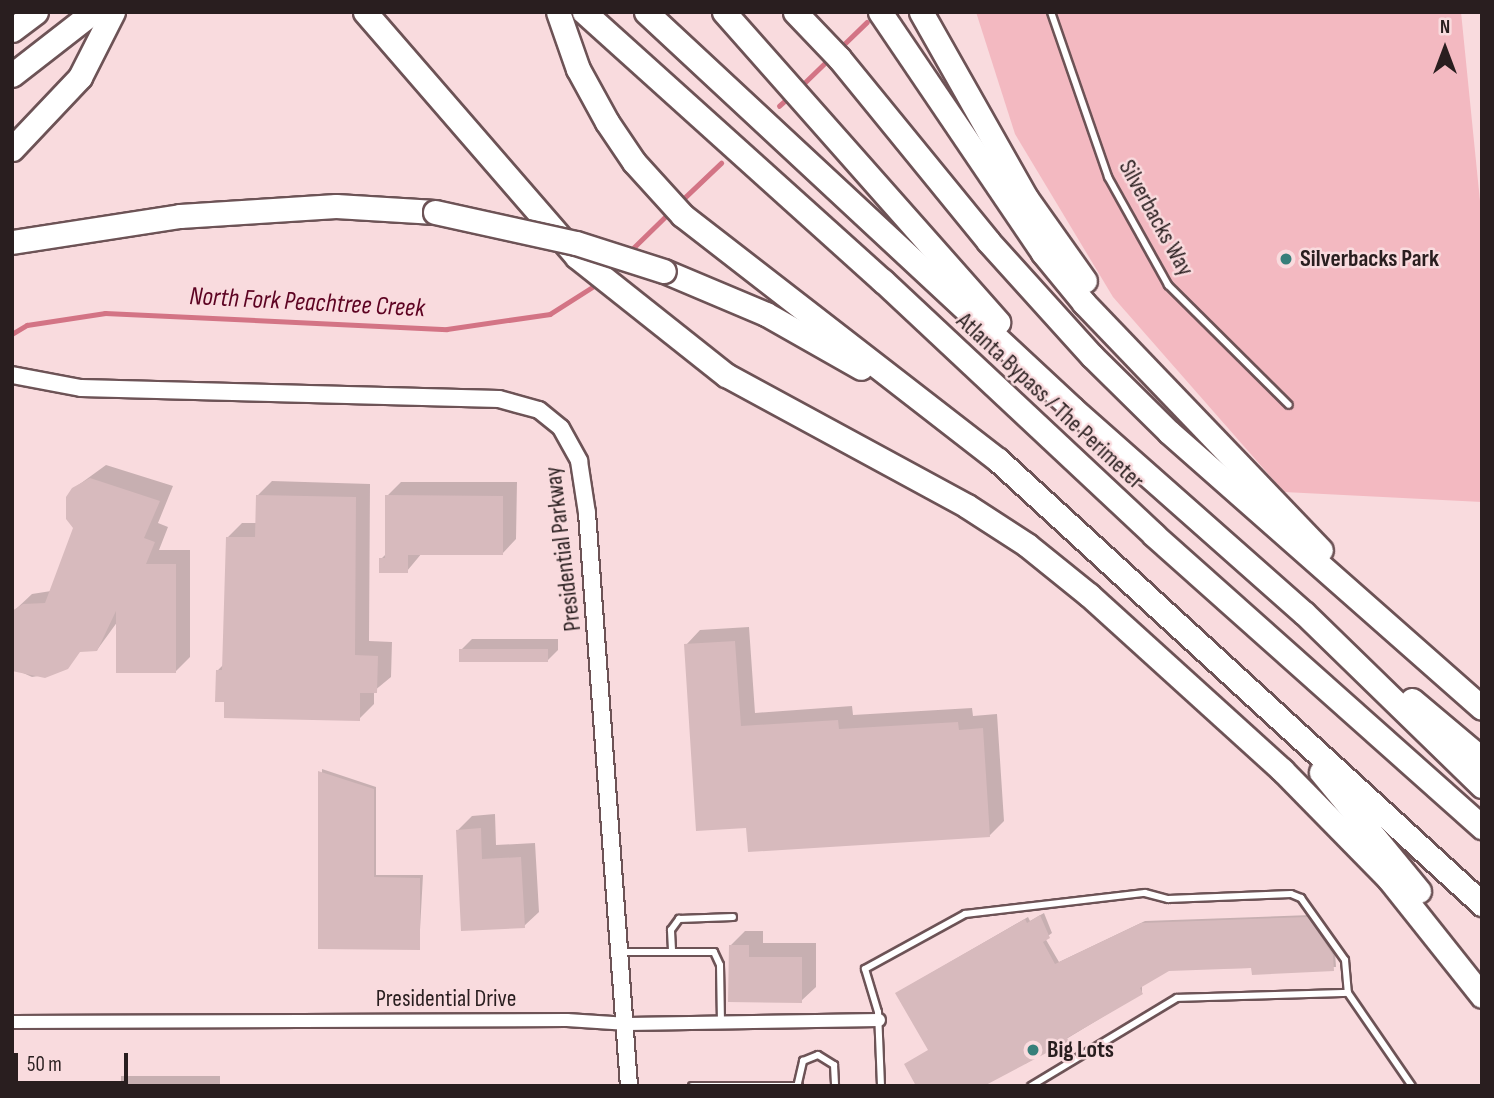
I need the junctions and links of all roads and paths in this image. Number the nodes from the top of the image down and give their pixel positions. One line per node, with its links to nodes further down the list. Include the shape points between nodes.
1 (36, 12): 13 (highway)
2 (93, 12): 14 (highway)
3 (113, 12): 15 (highway, via 80,77)
4 (365, 12): 35 (highway, via 577,257 726,375 967,506 1027,545 1089,595 1282,770 1389,879)
5 (558, 12): 21 (highway, via 591,95 635,162 676,210)
6 (584, 12): 28 (highway, Atlanta Bypass / The Perimeter, via 883,281 1154,535)
7 (646, 12): 20 (highway, Atlanta Bypass / The Perimeter)
8 (724, 12): 20 (highway)
9 (794, 12): 23 (highway, via 839,58 988,241 1169,432)
10 (880, 12): 18 (highway, via 1043,253)
11 (921, 12): 18 (highway, via 1027,199)
12 (1051, 12): 19 (lane, Silverbacks Way, via 1108,177 1168,285)
13 (12, 30)
14 (12, 75)
15 (12, 149)
16 (12, 242): 21 (highway, bridge, via 180,216 336,206 435,212 576,243 664,271 766,314 840,354)
17 (12, 375): 32 (street, Presidential Parkway, via 80,388 499,399 538,410 561,428 579,461 587,513)
18 (1164, 384): 23 (highway)
19 (1289, 405)
20 (1072, 408): 22 (highway, Atlanta Bypass / The Perimeter)
21 (998, 460): 24 (highway)
22 (1304, 613): 26 (highway); 27 (highway, Atlanta Bypass / The Perimeter)
23 (1410, 643): 25 (highway)
24 (1262, 703): 29 (highway); 33 (highway, via 1458,941)
25 (1482, 708)
26 (1482, 759)
27 (1482, 786)
28 (1482, 827)
29 (1482, 904)
30 (733, 917): 31 (lane, via 679,919 671,930)
31 (672, 950): 32 (lane); 38 (lane, via 706,948 718,957)
32 (622, 952): 39 (street, Presidential Parkway)
33 (1482, 983)
34 (1348, 993): 36 (lane, via 1345,960 1301,898 1291,894 1168,899 1145,893 965,914 865,969); 45 (lane, via 1177,998); 46 (lane)
35 (1482, 996)
36 (879, 1020): 38 (street, Presidential Drive); 44 (lane)
37 (12, 1022): 39 (street, Presidential Drive, via 567,1020)
38 (721, 1022): 39 (street, Presidential Drive)
39 (628, 1024): 41 (street, Presidential Parkway)
40 (799, 1084): 42 (lane); 43 (lane, via 803,1061 818,1055 834,1065)
41 (629, 1086)
42 (692, 1086)
43 (835, 1086)
44 (881, 1086)
45 (1031, 1086)
46 (1412, 1086)

